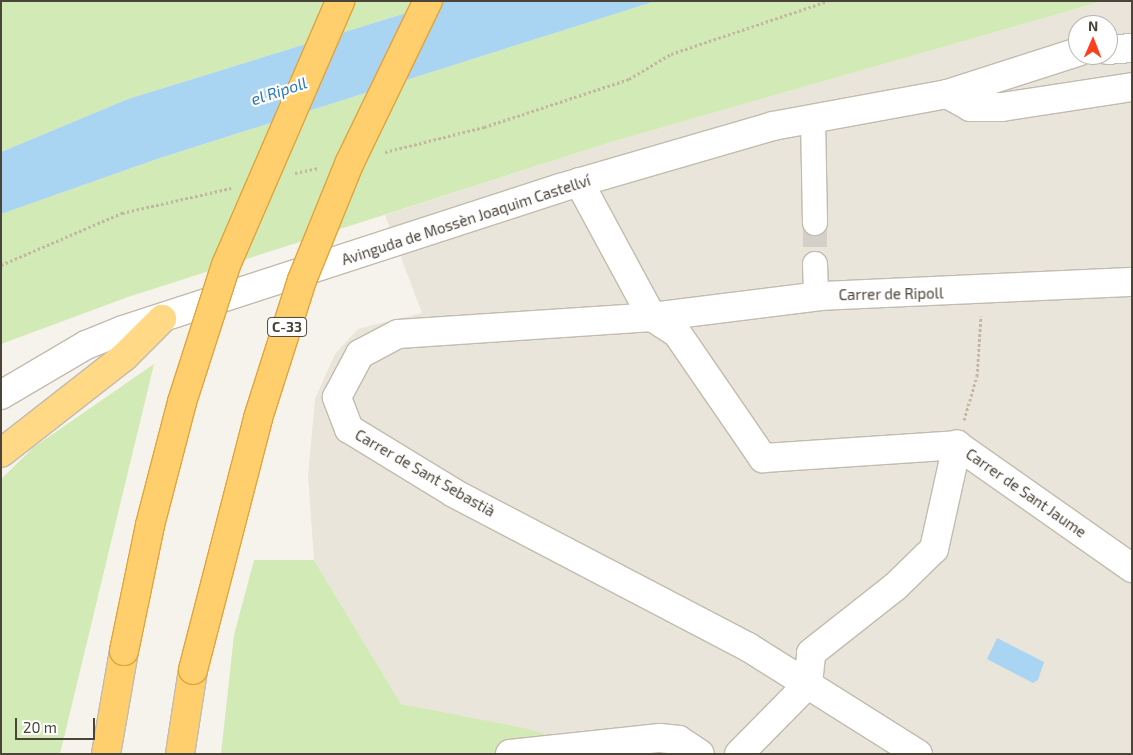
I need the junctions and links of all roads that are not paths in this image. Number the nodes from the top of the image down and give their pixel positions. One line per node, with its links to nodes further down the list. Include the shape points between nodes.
1 (340, 1): 21 (highway, bridge, via 226,265 174,430 124,651)
2 (428, 1): 22 (highway, C-33, bridge, via 350,162 302,280 250,444 193,670)
3 (1132, 48): 4 (street)
4 (1118, 49)
5 (1068, 55): 7 (street, Avinguda de Mossèn Joaquim Castellví)
6 (1132, 87): 7 (street, via 1002,107 970,107)
7 (947, 94): 8 (street, Avinguda de Mossèn Joaquim Castellví)
8 (813, 118): 9 (street, Avinguda de Mossèn Joaquim Castellví); 10 (street)
9 (579, 182): 14 (street); 15 (street, Avinguda de Mossèn Joaquim Castellví)
10 (815, 222)
11 (816, 264): 13 (street)
12 (1132, 282): 13 (street, Carrer de Ripoll, via 982,292)
13 (816, 297): 14 (street, Carrer de Ripoll)
14 (652, 317): 17 (street, Carrer de Sant Jaume, via 677,333 763,458); 20 (street, Carrer de Sant Sebastià, via 398,334 360,354 336,397 349,429 454,493 748,647)
15 (162, 319): 16 (street, Avinguda de Mossèn Joaquim Castellví, via 86,345); 18 (highway, via 124,357)
16 (1, 395)
17 (957, 445): 19 (street, Carrer de Sant Jaume); 20 (street, via 934,549 895,587 811,653)
18 (1, 453)
19 (1132, 568)
20 (808, 684): 25 (street); 26 (street)
21 (106, 754)
22 (180, 754)
23 (510, 754): 24 (street, via 660,738 679,740)
24 (700, 754)
25 (739, 754)
26 (918, 754)

